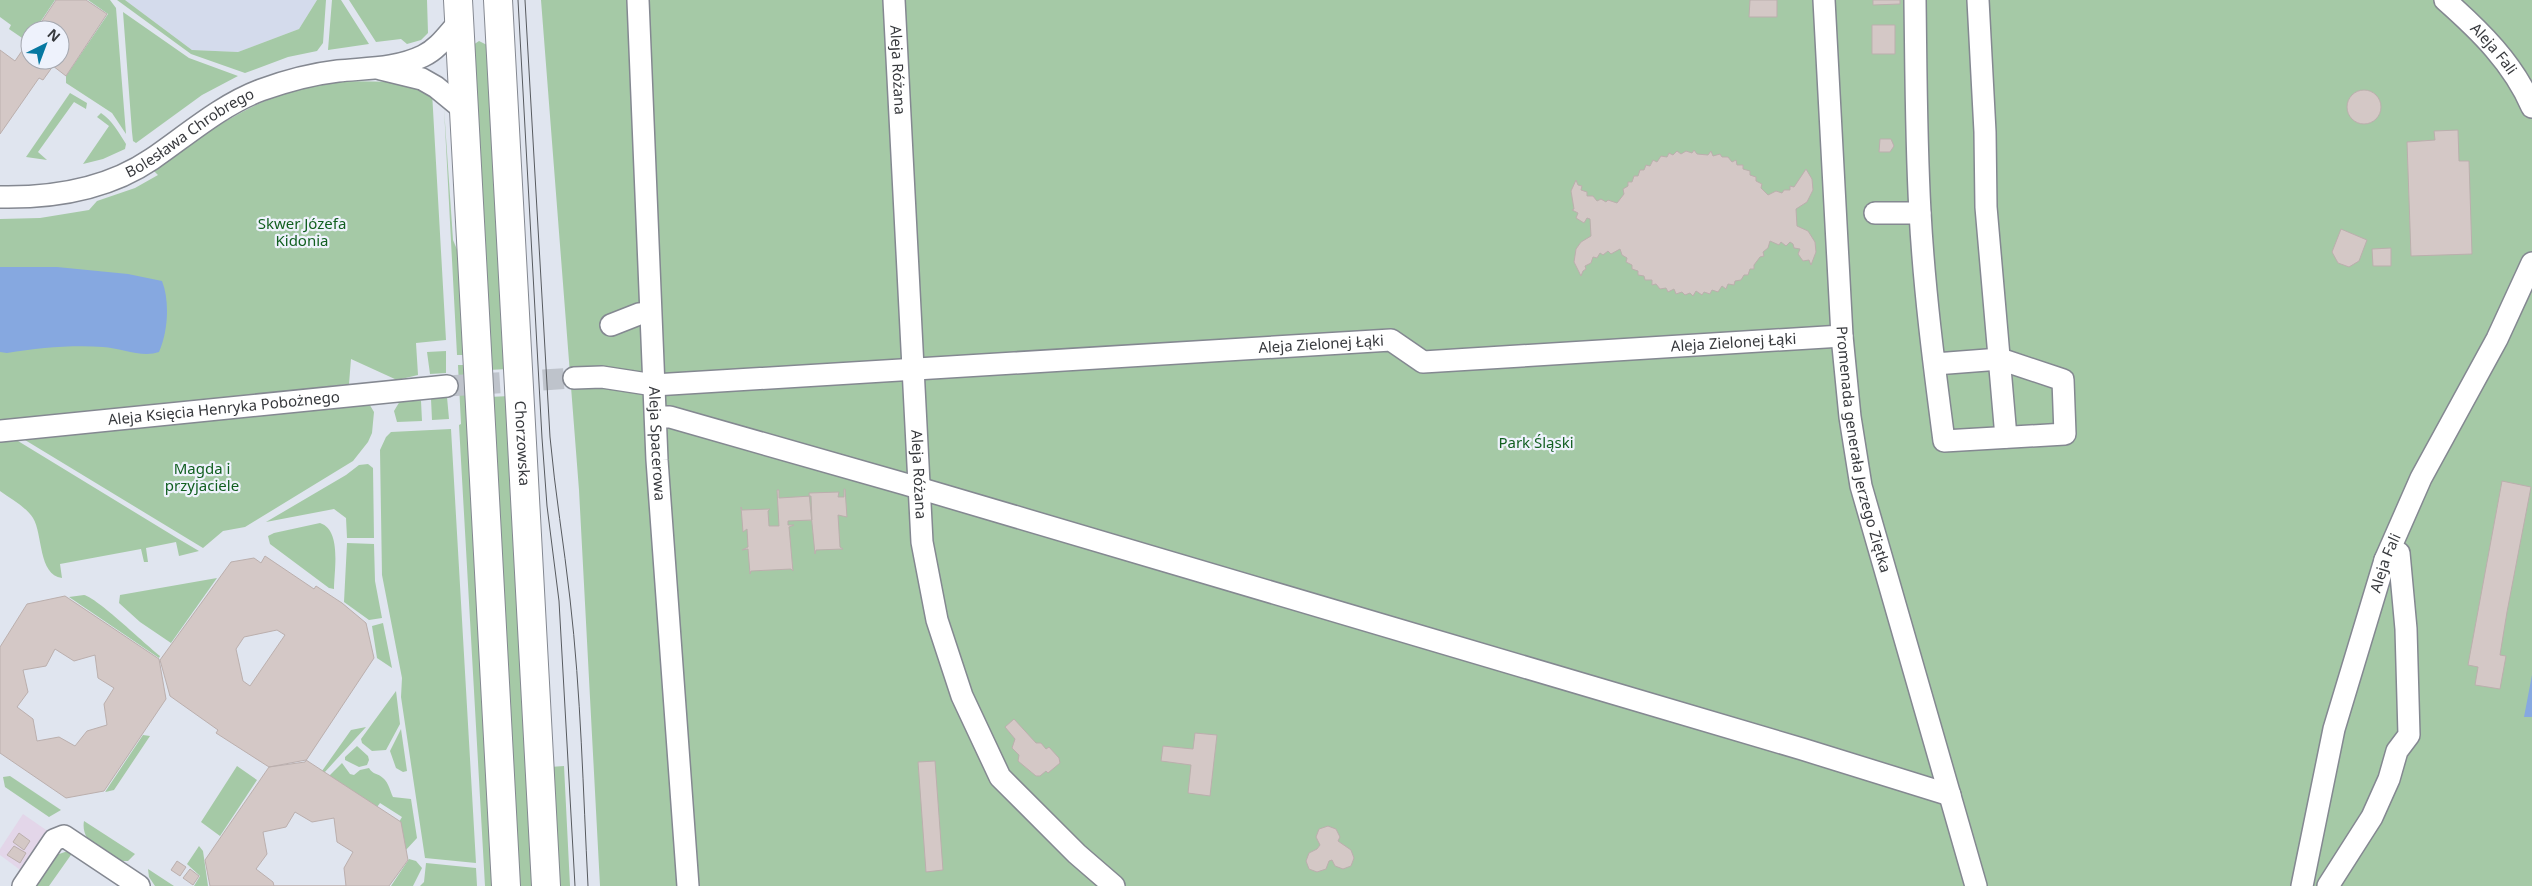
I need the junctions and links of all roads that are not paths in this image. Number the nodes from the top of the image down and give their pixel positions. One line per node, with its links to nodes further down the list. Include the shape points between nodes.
1 (638, 0): 16 (street, Aleja Spacerowa)
2 (894, 0): 21 (street, Aleja Różana)
3 (1824, 0): 18 (street, Promenada generała Jerzego Ziętka)
4 (1916, 0): 14 (street)
5 (1978, 0): 19 (street, via 1986,207)
6 (2445, 0): 10 (street, Aleja Fali, via 2495,49)
7 (499, 9): 8 (main road); 34 (main road, Chorzowska)
8 (459, 11): 9 (street, Bolesława Chrobrego, via 435,48 423,56); 11 (main road)
9 (380, 69): 11 (street, Bolesława Chrobrego, via 422,79); 12 (street, Bolesława Chrobrego, via 314,74 259,91 218,113 141,166 88,188 26,197)
10 (2532, 106)
11 (464, 110): 33 (main road)
12 (0, 197)
13 (1875, 213): 14 (street)
14 (1920, 213): 20 (street)
15 (2532, 263): 29 (street, Aleja Fali, via 2497,339 2421,478)
16 (650, 313): 17 (street); 23 (street, Aleja Spacerowa)
17 (611, 325)
18 (1842, 336): 21 (street, Aleja Zielonej Łąki, via 1423,362 1391,340); 30 (street, Promenada generała Jerzego Ziętka, via 1861,486)
19 (2000, 359): 20 (street); 27 (street); 27 (street, via 2063,380 2065,434)
20 (1935, 364): 27 (street, via 1944,441)
21 (912, 368): 23 (street, Aleja Zielonej Łąki); 28 (street, Aleja Różana)
22 (574, 378): 23 (street, Aleja Zielonej Łąki, via 602,377)
23 (654, 385): 25 (street, Aleja Spacerowa)
24 (446, 386): 26 (street, Aleja Księcia Henryka Pobożnego)
25 (656, 417): 28 (street, via 670,417); 35 (street, Aleja Spacerowa)
26 (0, 431)
27 (2006, 438)
28 (919, 490): 30 (street); 36 (street, Aleja Różana, via 923,550 937,620 962,696 1000,777)
29 (2385, 560): 38 (street, Aleja Fali, via 2334,729); 39 (street, via 2399,553 2406,629 2409,735 2397,751 2372,817)
30 (1950, 795): 37 (street, Promenada generała Jerzego Ziętka)
31 (23, 886): 32 (street, via 54,840 64,836)
32 (139, 886)
33 (506, 886)
34 (546, 886)
35 (688, 886)
36 (1114, 886)
37 (1976, 886)
38 (2302, 886)
39 (2328, 886)

